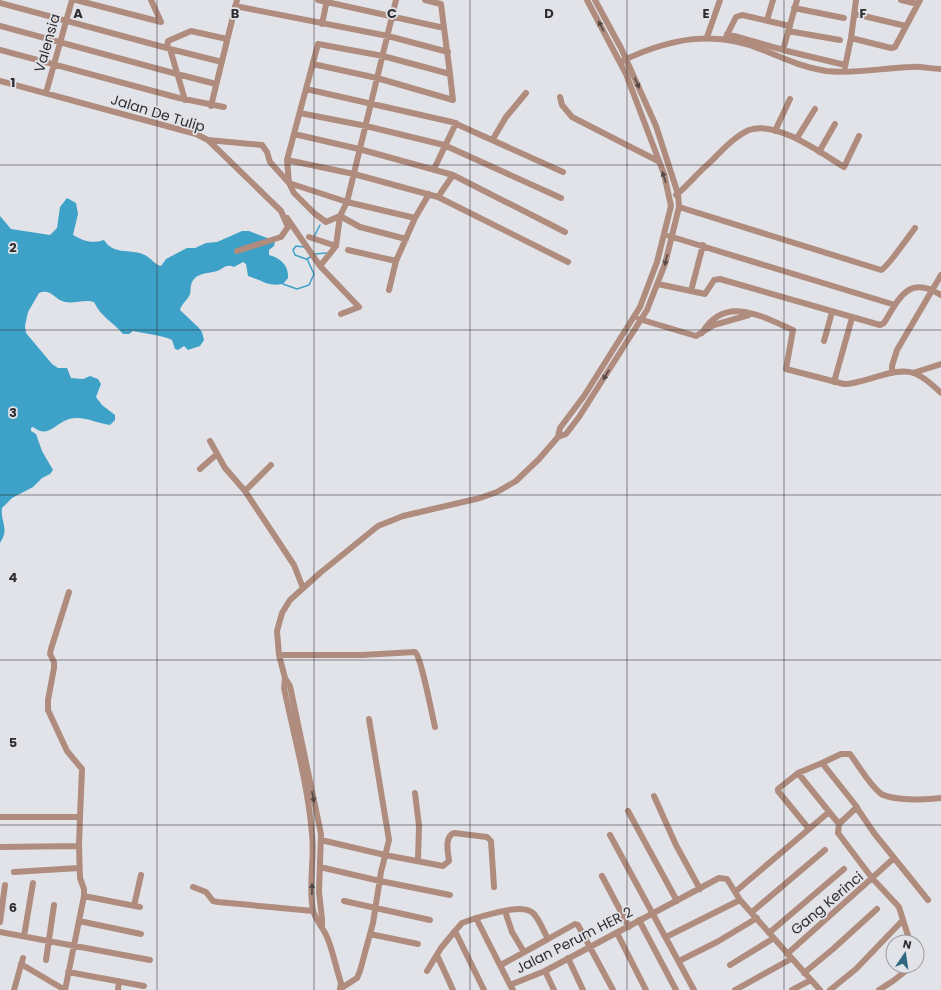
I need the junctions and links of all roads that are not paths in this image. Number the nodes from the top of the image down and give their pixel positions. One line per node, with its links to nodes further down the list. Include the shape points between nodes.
1 (72, 0): 22 (street, Valensia)
2 (76, 0): 3 (street, via 161,22)
3 (151, 0)
4 (318, 0): 14 (street)
5 (396, 0): 20 (street)
6 (426, 0): 27 (street, via 441,4)
7 (587, 0): 43 (street, one-way to 7)
8 (595, 0): 41 (street)
9 (720, 0): 31 (street)
10 (772, 0): 23 (street)
11 (797, 0): 18 (street)
12 (856, 0): 19 (street)
13 (901, 0): 16 (street)
14 (327, 1): 20 (street); 24 (street)
15 (0, 2): 22 (street)
16 (919, 2): 26 (street)
17 (236, 3): 24 (street); 33 (street)
18 (794, 8): 21 (street); 28 (street)
19 (855, 14): 26 (street); 32 (street)
20 (391, 16): 27 (street); 29 (street)
21 (844, 18)
22 (66, 20): 35 (street, Valensia); 36 (street)
23 (767, 20): 28 (street); 30 (street, via 738,15)
24 (322, 24): 29 (street)
25 (0, 26): 35 (street)
26 (906, 26): 32 (street, via 894,47)
27 (444, 28): 39 (street)
28 (789, 28): 34 (street); 38 (street)
29 (388, 36): 39 (street); 40 (street)
30 (726, 36): 31 (street); 38 (street); 48 (street, via 789,62 827,71)
31 (707, 37): 41 (street, via 672,42)
32 (852, 38): 46 (street)
33 (227, 39): 36 (street, via 191,31 168,41); 42 (street)
34 (840, 40)
35 (60, 42): 45 (street, Valensia); 49 (street)
36 (169, 48): 42 (street); 49 (street)
37 (0, 50): 45 (street)
38 (783, 50): 46 (street)
39 (448, 52): 50 (street)
40 (383, 56): 44 (street, via 318,44); 50 (street); 51 (street)
41 (626, 59): 43 (street); 85 (street, one-way to 85, via 656,126)
42 (222, 62): 53 (street)
43 (620, 62): 78 (street, via 648,129)
44 (313, 64): 51 (street); 54 (street)
45 (54, 65): 55 (street, Valensia); 59 (street)
46 (845, 65): 48 (street)
47 (941, 69): 48 (street, via 911,67)
48 (844, 72)
49 (177, 74): 53 (street); 59 (street)
50 (450, 74): 51 (street, via 453,100)
51 (377, 78): 60 (street)
52 (0, 81): 55 (street, Jalan De Tulip)
53 (216, 84): 61 (street)
54 (306, 89): 60 (street); 64 (street)
55 (46, 93): 73 (street, Jalan De Tulip, via 196,134)
56 (526, 93): 72 (street, via 506,117)
57 (560, 98): 78 (street, via 562,105 572,117)
58 (790, 99): 68 (street)
59 (185, 100): 61 (street)
60 (371, 103): 65 (street); 67 (street)
61 (211, 106): 62 (street)
62 (224, 107)
63 (815, 109): 71 (street)
64 (300, 113): 67 (street); 69 (street)
65 (456, 123): 72 (street); 74 (street)
66 (835, 124): 76 (street)
67 (366, 126): 74 (street); 75 (street)
68 (775, 131): 71 (street); 85 (street, via 750,130 743,133)
69 (294, 134): 75 (street); 77 (street)
70 (859, 136): 76 (street, via 844,167)
71 (797, 138): 76 (street)
72 (493, 139): 80 (street)
73 (208, 140): 83 (street, via 262,145 270,162); 91 (street, Jalan De Tulip)
74 (444, 145): 79 (street); 88 (street)
75 (359, 149): 79 (street); 81 (street)
76 (819, 152)
77 (287, 160): 81 (street); 83 (street)
78 (658, 161): 87 (street, one-way to 78)
79 (434, 169): 82 (street)
80 (563, 172)
81 (354, 174): 84 (street); 89 (street)
82 (453, 175): 86 (street); 95 (street)
83 (289, 182): 89 (street); 92 (street, via 299,198 326,222)
84 (429, 194): 86 (street); 93 (street)
85 (678, 194): 87 (street); 90 (street)
86 (438, 197): 105 (street)
87 (670, 197): 96 (street, via 670,213)
88 (561, 198)
89 (347, 202): 92 (street); 93 (street)
90 (679, 207): 94 (street, via 882,270); 97 (street)
91 (282, 211): 98 (street, Jalan De Tulip); 103 (street, via 288,227 281,237)
92 (340, 216): 99 (street, via 360,227); 101 (street)
93 (415, 218): 99 (street)
94 (915, 228)
95 (565, 232)
96 (664, 234): 97 (street); 116 (street, via 651,280)
97 (672, 236): 100 (street); 108 (street, one-way to 108)
98 (306, 239): 101 (street); 106 (street, Jalan De Tulip, via 310,251)
99 (406, 239): 104 (street)
100 (703, 245): 110 (street); 113 (street)
101 (336, 246): 106 (street)
102 (348, 250): 104 (street)
103 (237, 251)
104 (396, 261): 109 (street)
105 (568, 262)
106 (319, 263): 115 (street, Jalan De Tulip, via 359,307)
107 (941, 275): 111 (street)
108 (658, 284): 110 (street); 118 (street)
109 (389, 290)
110 (691, 291): 114 (street, via 706,294 714,280 720,279)
111 (932, 291): 112 (street); 113 (street, via 913,288 903,292); 121 (street, via 897,350)
112 (941, 295)
113 (895, 305): 117 (street, via 882,325)
114 (832, 312): 117 (street); 119 (street)
115 (342, 314)
116 (634, 317): 118 (street); 125 (street, via 584,396 560,428)
117 (852, 318): 123 (street)
118 (641, 320): 123 (street, via 699,336 710,320 729,313 748,311 793,330 786,369); 125 (street, one-way to 125, via 592,399 566,434)
119 (824, 341)
120 (941, 364): 122 (street)
121 (892, 373): 122 (street); 123 (street, via 853,384)
122 (913, 373): 124 (street)
123 (834, 382)
124 (941, 393)
125 (558, 437): 131 (street, via 540,460 510,485 480,498 403,516 378,526)
126 (210, 441): 127 (street)
127 (217, 454): 129 (street); 130 (street, via 225,468)
128 (271, 465): 130 (street)
129 (200, 469)
130 (245, 491): 131 (street, via 294,566)
131 (303, 588): 133 (street, via 286,605 279,623)
132 (69, 592): 146 (street, via 50,654 54,668 47,705 67,751 82,769)
133 (279, 655): 134 (street); 136 (street, via 415,652 422,664)
134 (285, 678): 150 (street, one-way to 150, via 291,694); 180 (street, one-way to 134, via 309,805 284,688)
135 (369, 719): 154 (street, via 389,840)
136 (435, 727)
137 (822, 763): 138 (street); 141 (street, via 841,754 850,754 865,776 882,794 907,799); 142 (street)
138 (798, 773): 144 (street); 148 (street, via 778,791)
139 (415, 794): 156 (street, via 419,826)
140 (654, 796): 169 (street, via 676,845)
141 (941, 798)
142 (857, 808): 147 (street); 155 (street)
143 (628, 812): 176 (street)
144 (829, 812): 147 (street); 148 (street)
145 (0, 817): 146 (street)
146 (80, 817): 151 (street)
147 (839, 824): 163 (street, via 838,833)
148 (809, 830): 170 (street)
149 (610, 835): 183 (street)
150 (321, 840): 154 (street); 157 (street)
151 (79, 845): 152 (street); 158 (street)
152 (0, 847)
153 (825, 850): 182 (street)
154 (385, 855): 156 (street); 164 (street)
155 (894, 858): 163 (street); 174 (street)
156 (418, 860): 168 (street, via 444,866 448,864 448,838 454,833 487,837 491,841)
157 (320, 867): 164 (street); 191 (street)
158 (79, 868): 160 (street); 172 (street)
159 (844, 869): 196 (street)
160 (14, 872)
161 (141, 876): 172 (street, via 137,907)
162 (602, 876): 192 (street)
163 (872, 878): 188 (street, Gang Kerinci, via 899,907); 210 (street, Gang Kerinci)
164 (380, 881): 171 (street); 178 (street)
165 (33, 883): 200 (street)
166 (5, 885): 190 (street)
167 (193, 887): 180 (street, via 206,892 213,901 218,902)
168 (494, 887)
169 (700, 889): 170 (street, Jalan Perum HER 2, via 719,878 727,879); 176 (street, Jalan Perum HER 2)
170 (735, 892): 173 (street)
171 (450, 894)
172 (84, 896): 189 (street)
173 (740, 900): 182 (street); 201 (street)
174 (928, 900)
175 (344, 901): 178 (street)
176 (676, 901): 183 (street, Jalan Perum HER 2)
177 (54, 905): 204 (street)
178 (376, 908): 186 (street); 198 (street)
179 (876, 909): 222 (street)
180 (313, 911): 191 (street)
181 (504, 911): 184 (street); 203 (street, via 530,911); 208 (street, via 512,932)
182 (752, 912): 185 (street)
183 (653, 913): 187 (street, Jalan Perum HER 2); 201 (street)
184 (476, 918): 193 (street, via 462,923); 217 (street)
185 (757, 918): 196 (street); 215 (street)
186 (430, 920)
187 (640, 920): 192 (street, Jalan Perum HER 2); 238 (street)
188 (903, 920): 199 (street); 243 (street, via 856,969)
189 (79, 921): 197 (street); 206 (street)
190 (0, 922)
191 (322, 926): 227 (street, via 328,938)
192 (629, 926): 195 (street, Jalan Perum HER 2)
193 (455, 931): 209 (street); 233 (street)
194 (0, 932): 200 (street)
195 (617, 933): 207 (street, Jalan Perum HER 2); 237 (street)
196 (769, 933): 202 (street)
197 (141, 934)
198 (370, 934): 205 (street); 227 (street, via 357,978)
199 (907, 934)
200 (24, 936): 204 (street)
201 (666, 937): 215 (street)
202 (774, 938): 210 (street); 218 (street)
203 (548, 940): 207 (street, via 575,924); 208 (street)
204 (48, 941): 206 (street); 213 (street)
205 (418, 944)
206 (73, 946): 214 (street); 221 (street)
207 (591, 946): 212 (street, Jalan Perum HER 2); 236 (street)
208 (524, 952): 217 (street)
209 (437, 955): 219 (street); 232 (street)
210 (789, 956): 222 (street); 240 (street, Gang Kerinci)
211 (23, 958): 216 (street)
212 (568, 958): 220 (street, Jalan Perum HER 2); 235 (street)
213 (46, 960)
214 (150, 960)
215 (679, 961): 239 (street)
216 (21, 964): 229 (street); 230 (street)
217 (501, 965): 228 (street)
218 (730, 965)
219 (427, 971)
220 (545, 971): 228 (street, Jalan Perum HER 2); 234 (street)
221 (68, 972): 225 (street); 230 (street)
222 (804, 973): 224 (street)
223 (902, 974): 244 (street)
224 (811, 980): 241 (street); 242 (street)
225 (119, 981): 226 (street); 231 (street)
226 (144, 986)
227 (340, 987)
228 (512, 988)
229 (14, 990)
230 (65, 990)
231 (118, 990)
232 (453, 990)
233 (484, 990)
234 (554, 990)
235 (583, 990)
236 (613, 990)
237 (646, 990)
238 (676, 990)
239 (694, 990)
240 (735, 990)
241 (792, 990)
242 (820, 990)
243 (830, 990)
244 (878, 990)

